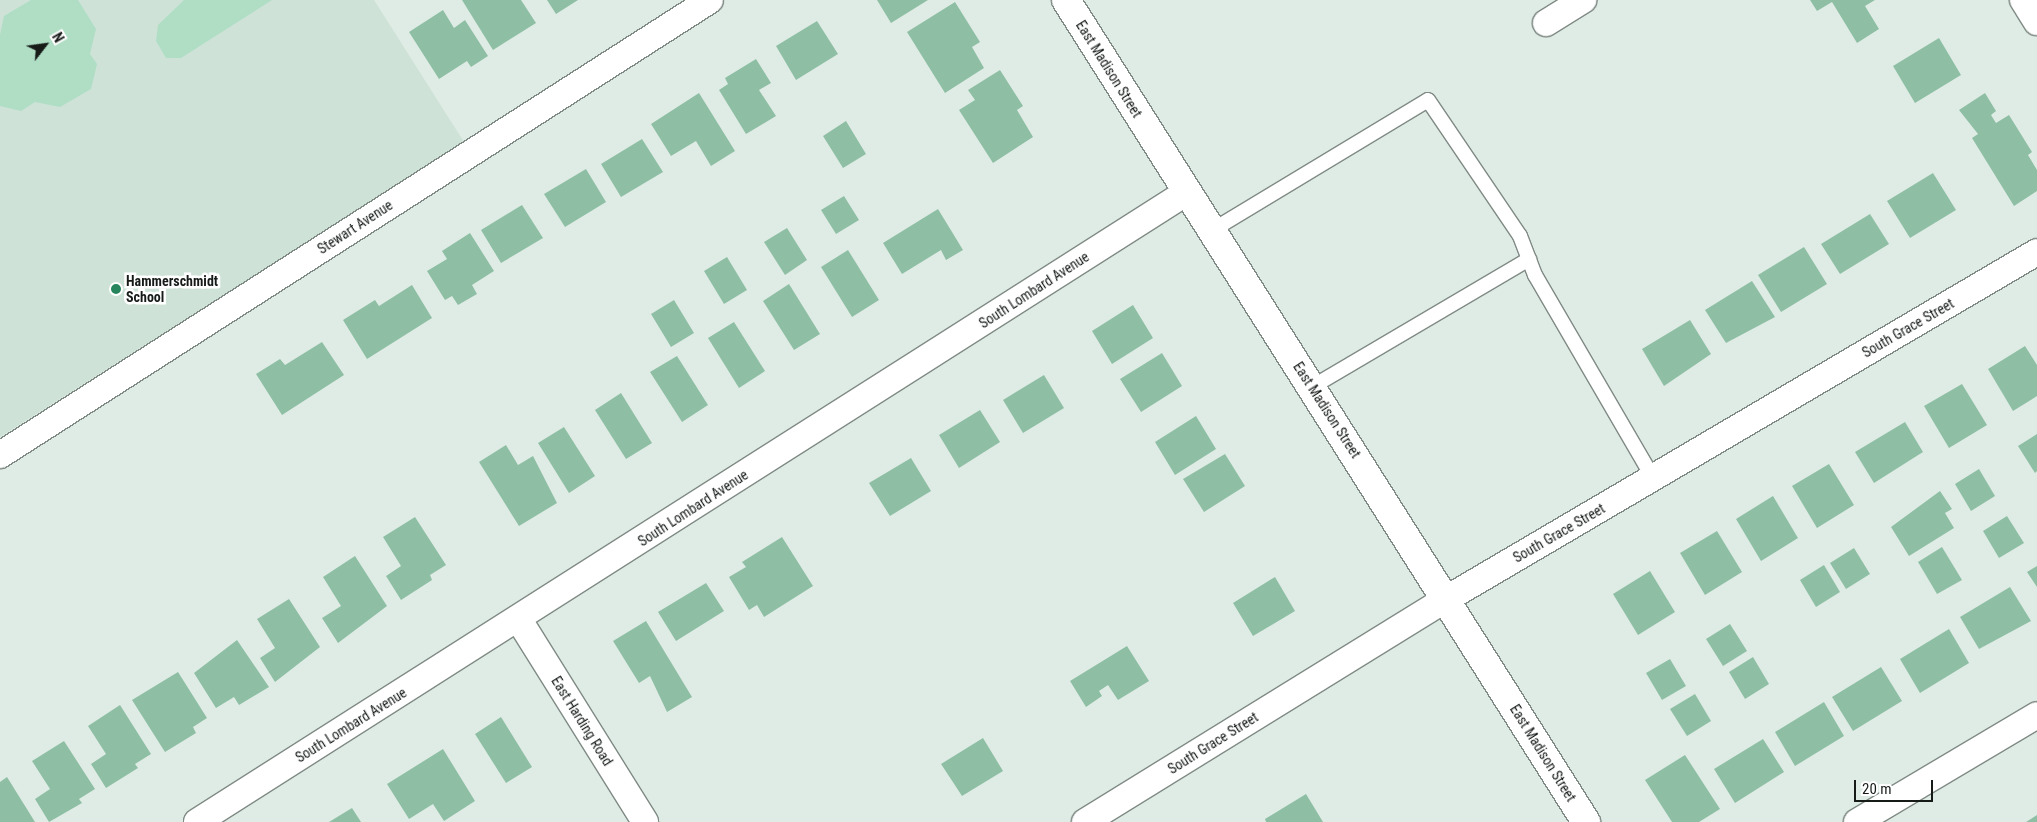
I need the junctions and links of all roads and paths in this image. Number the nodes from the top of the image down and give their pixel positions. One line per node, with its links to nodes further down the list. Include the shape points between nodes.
1 (710, 0): 12 (street, Stewart Avenue)
2 (1066, 0): 7 (street, East Madison Street)
3 (1584, 0): 6 (street)
4 (2023, 0): 5 (street)
5 (2037, 22)
6 (1546, 23)
7 (1187, 192): 8 (street, East Madison Street); 15 (street, South Lombard Avenue)
8 (1211, 231): 10 (lane, via 1428,100 1520,236); 11 (street, East Madison Street)
9 (2037, 252): 13 (street, South Grace Street)
10 (1529, 259): 11 (lane); 13 (lane)
11 (1312, 387): 14 (street, East Madison Street)
12 (0, 455)
13 (1652, 478): 14 (street, South Grace Street)
14 (1448, 598): 19 (street, South Grace Street); 20 (street, East Madison Street)
15 (519, 620): 17 (street, South Lombard Avenue); 18 (street, East Harding Road)
16 (2037, 715): 21 (street)
17 (197, 822)
18 (645, 822)
19 (1085, 822)
20 (1586, 822)
21 (1856, 822)

